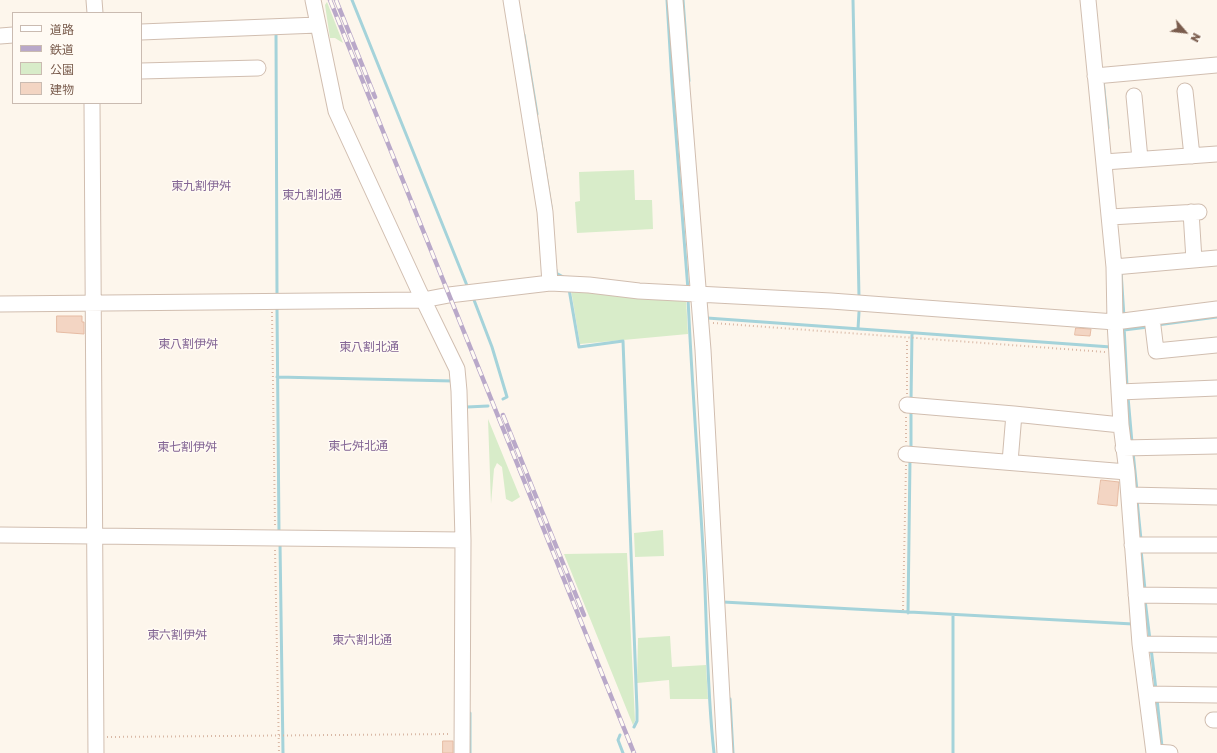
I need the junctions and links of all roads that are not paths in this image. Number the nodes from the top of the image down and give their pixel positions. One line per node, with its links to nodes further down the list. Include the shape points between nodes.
1 (94, 0): 6 (street)
2 (313, 0): 7 (street)
3 (511, 0): 26 (street, via 545,212)
4 (675, 0): 27 (street)
5 (1088, 0): 14 (street)
6 (94, 12)
7 (319, 29): 8 (street); 28 (street, via 336,111)
8 (142, 32)
9 (12, 35): 10 (street)
10 (0, 36)
11 (1217, 64): 14 (street)
12 (258, 68): 13 (street)
13 (142, 71)
14 (1100, 76): 21 (street)
15 (1185, 91): 19 (street)
16 (1134, 96): 20 (street)
17 (92, 104): 29 (street)
18 (1217, 154): 19 (street)
19 (1192, 156): 20 (street)
20 (1140, 159): 21 (street)
21 (1109, 162): 22 (street)
22 (1114, 217): 24 (street, via 1195,212); 25 (street)
23 (1217, 258): 24 (street)
24 (1194, 260): 25 (street)
25 (1118, 266): 32 (street)
26 (550, 283): 27 (street); 28 (street)
27 (697, 294): 32 (street); 61 (street)
28 (428, 299): 29 (street); 49 (street, via 457,369)
29 (96, 303): 30 (street); 48 (street)
30 (0, 304)
31 (1217, 310): 33 (street)
32 (1122, 321): 33 (street); 36 (street, via 1116,353)
33 (1153, 323): 34 (street, via 1156,351)
34 (1217, 345)
35 (1217, 388): 36 (street)
36 (1125, 392): 39 (street)
37 (910, 405): 38 (street)
38 (1014, 414): 39 (street); 43 (street)
39 (1121, 425): 41 (street)
40 (1217, 446): 41 (street)
41 (1130, 448): 44 (street)
42 (909, 454): 43 (street)
43 (1010, 462): 44 (street)
44 (1127, 472): 45 (street)
45 (1134, 495): 46 (street); 50 (street)
46 (1217, 497)
47 (0, 535): 48 (street)
48 (97, 537): 49 (street); 59 (street)
49 (463, 540): 60 (street)
50 (1138, 545): 51 (street); 52 (street)
51 (1217, 545)
52 (1142, 595): 53 (street); 54 (street)
53 (1217, 596)
54 (1147, 644): 55 (street); 56 (street)
55 (1217, 645)
56 (1153, 694): 57 (street); 58 (street)
57 (1217, 695)
58 (1160, 752)
59 (96, 753)
60 (462, 753)
61 (725, 753)

